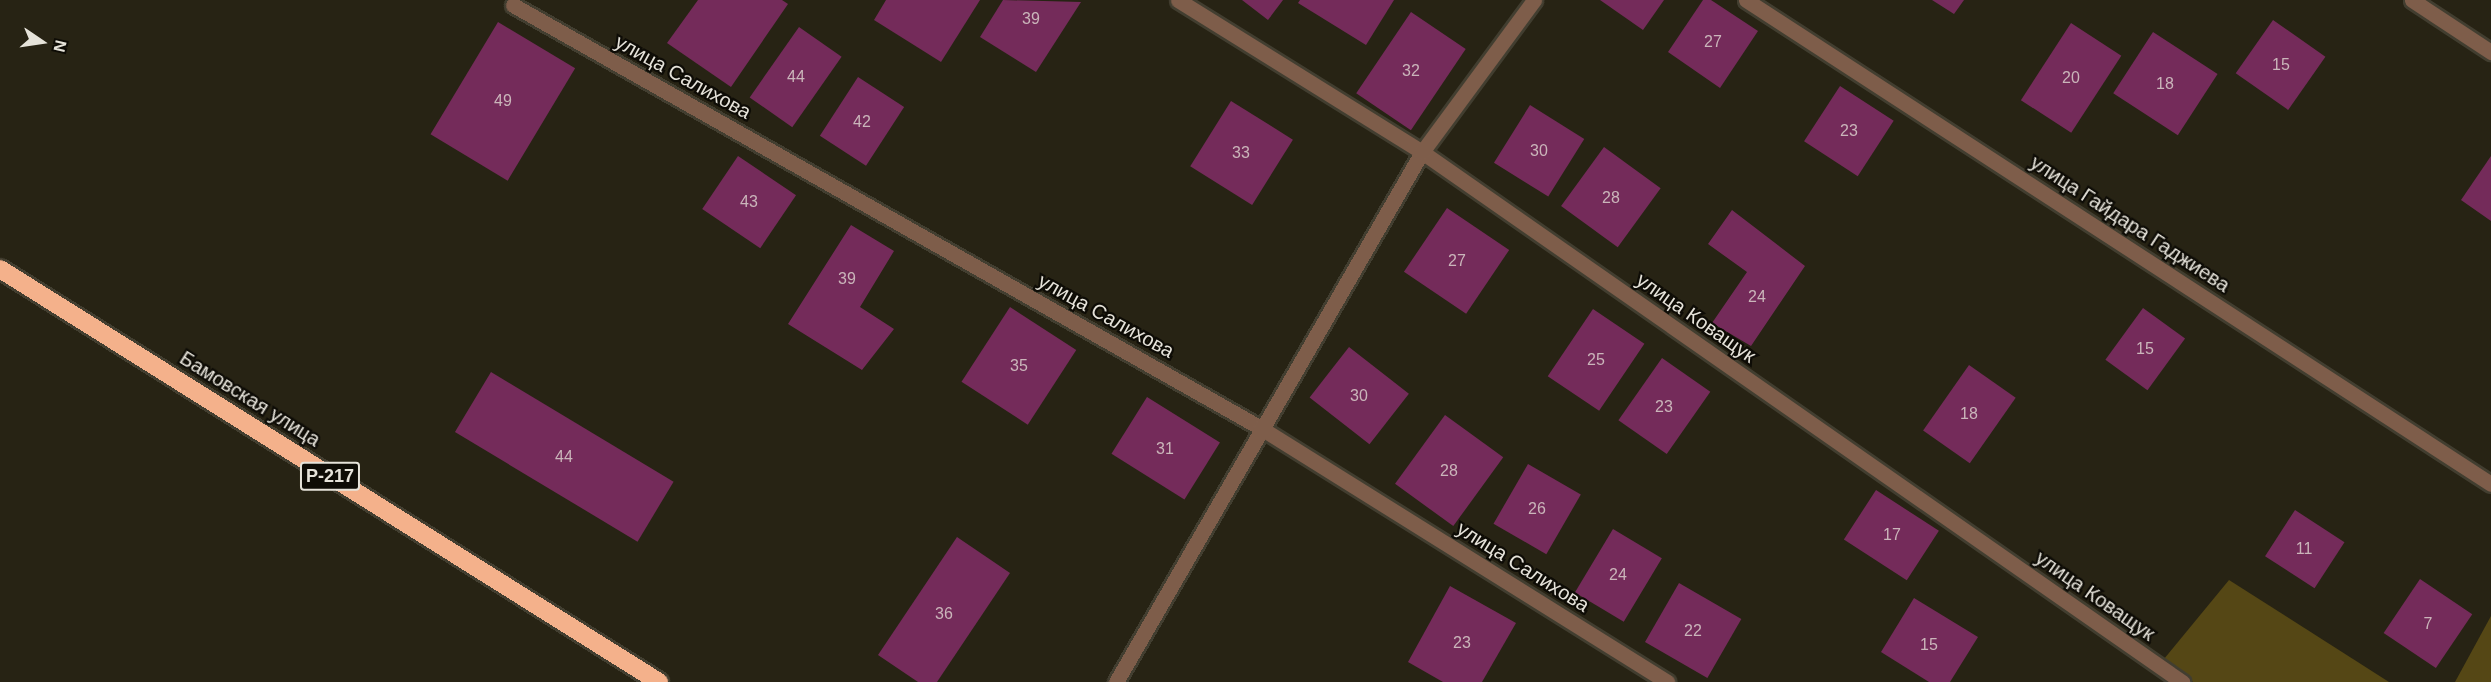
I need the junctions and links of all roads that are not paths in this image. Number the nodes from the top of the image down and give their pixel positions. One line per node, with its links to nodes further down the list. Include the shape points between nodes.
1 (1179, 0): 7 (street, улица Коващук)
2 (1534, 0): 7 (street)
3 (1746, 0): 10 (street, улица Гайдара Гаджиева)
4 (2412, 0): 6 (street)
5 (513, 5): 9 (street, улица Салихова)
6 (2491, 52)
7 (1422, 152): 9 (street); 14 (street, улица Коващук)
8 (0, 269): 11 (highway, Бамовская улица / Р-217)
9 (1261, 428): 12 (street); 13 (street, улица Салихова)
10 (2491, 484)
11 (659, 682)
12 (1116, 682)
13 (1667, 682)
14 (2182, 682)

